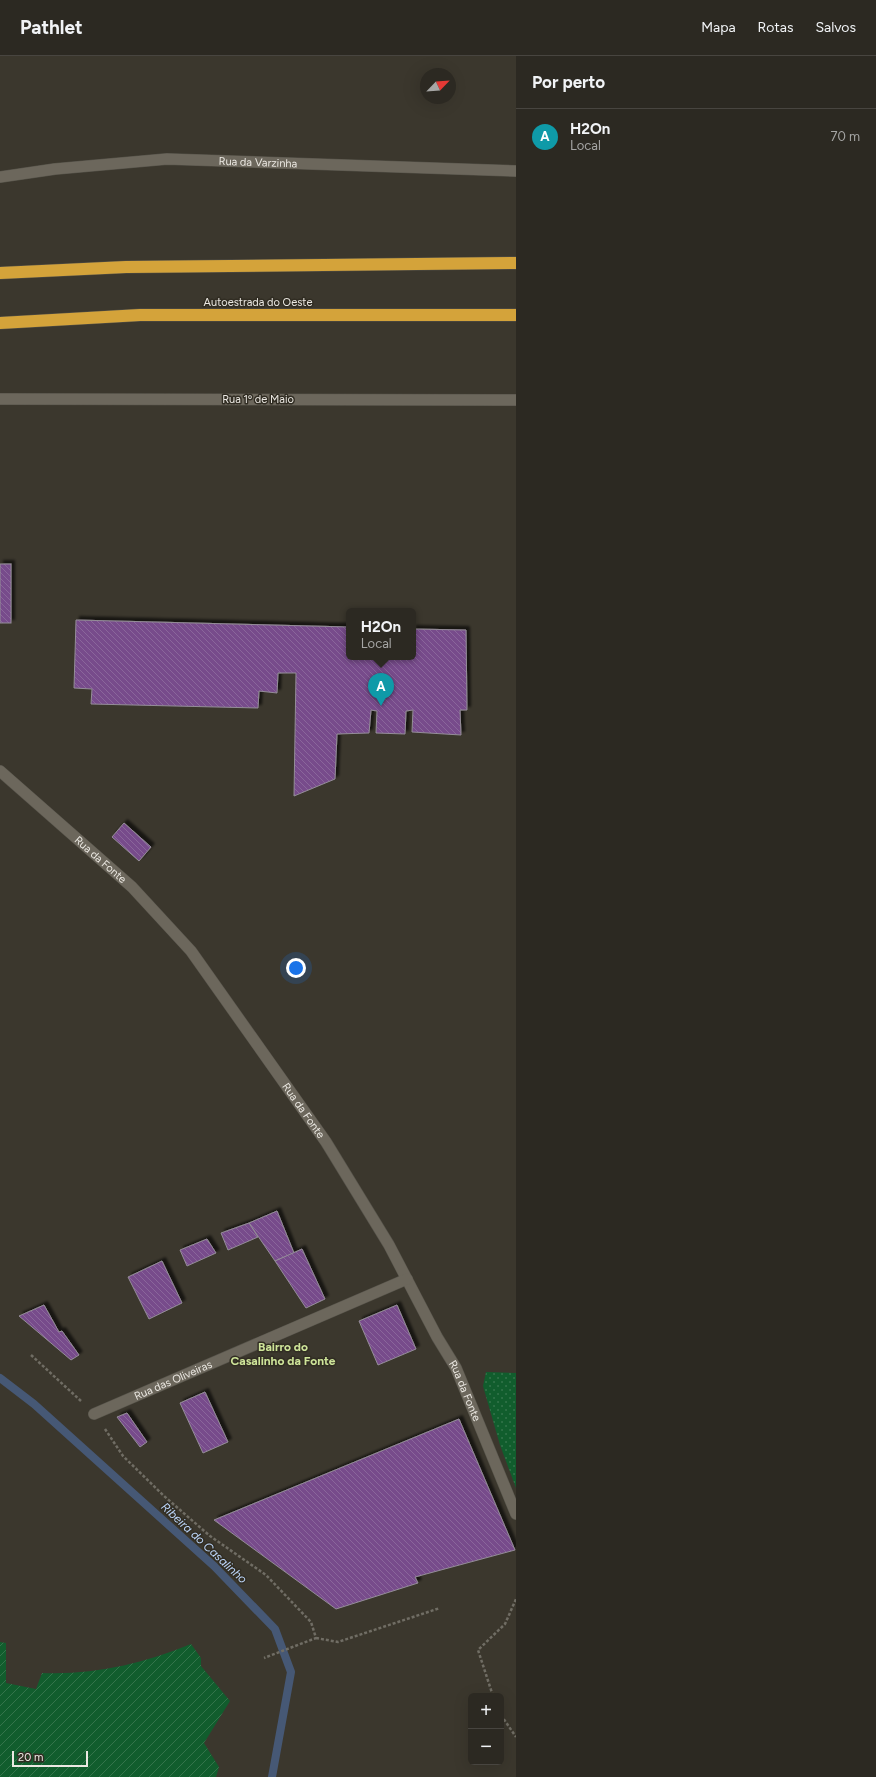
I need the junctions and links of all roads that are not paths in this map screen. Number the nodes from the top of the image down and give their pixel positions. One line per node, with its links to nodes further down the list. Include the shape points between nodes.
1 (516, 171): 2 (street, Rua da Varzinha, via 167,159 55,169)
2 (0, 177)
3 (516, 263): 4 (highway, via 126,267)
4 (0, 273)
5 (516, 315): 6 (highway, Autoestrada do Oeste, via 140,315)
6 (0, 323)
7 (0, 399): 8 (street, Rua 1º de Maio)
8 (516, 400)
9 (0, 771): 10 (street, Rua da Fonte, via 132,887 191,951 326,1142)
10 (407, 1279): 11 (street, Rua das Oliveiras); 12 (street, Rua da Fonte, via 456,1368)
11 (94, 1414)
12 (516, 1514)

